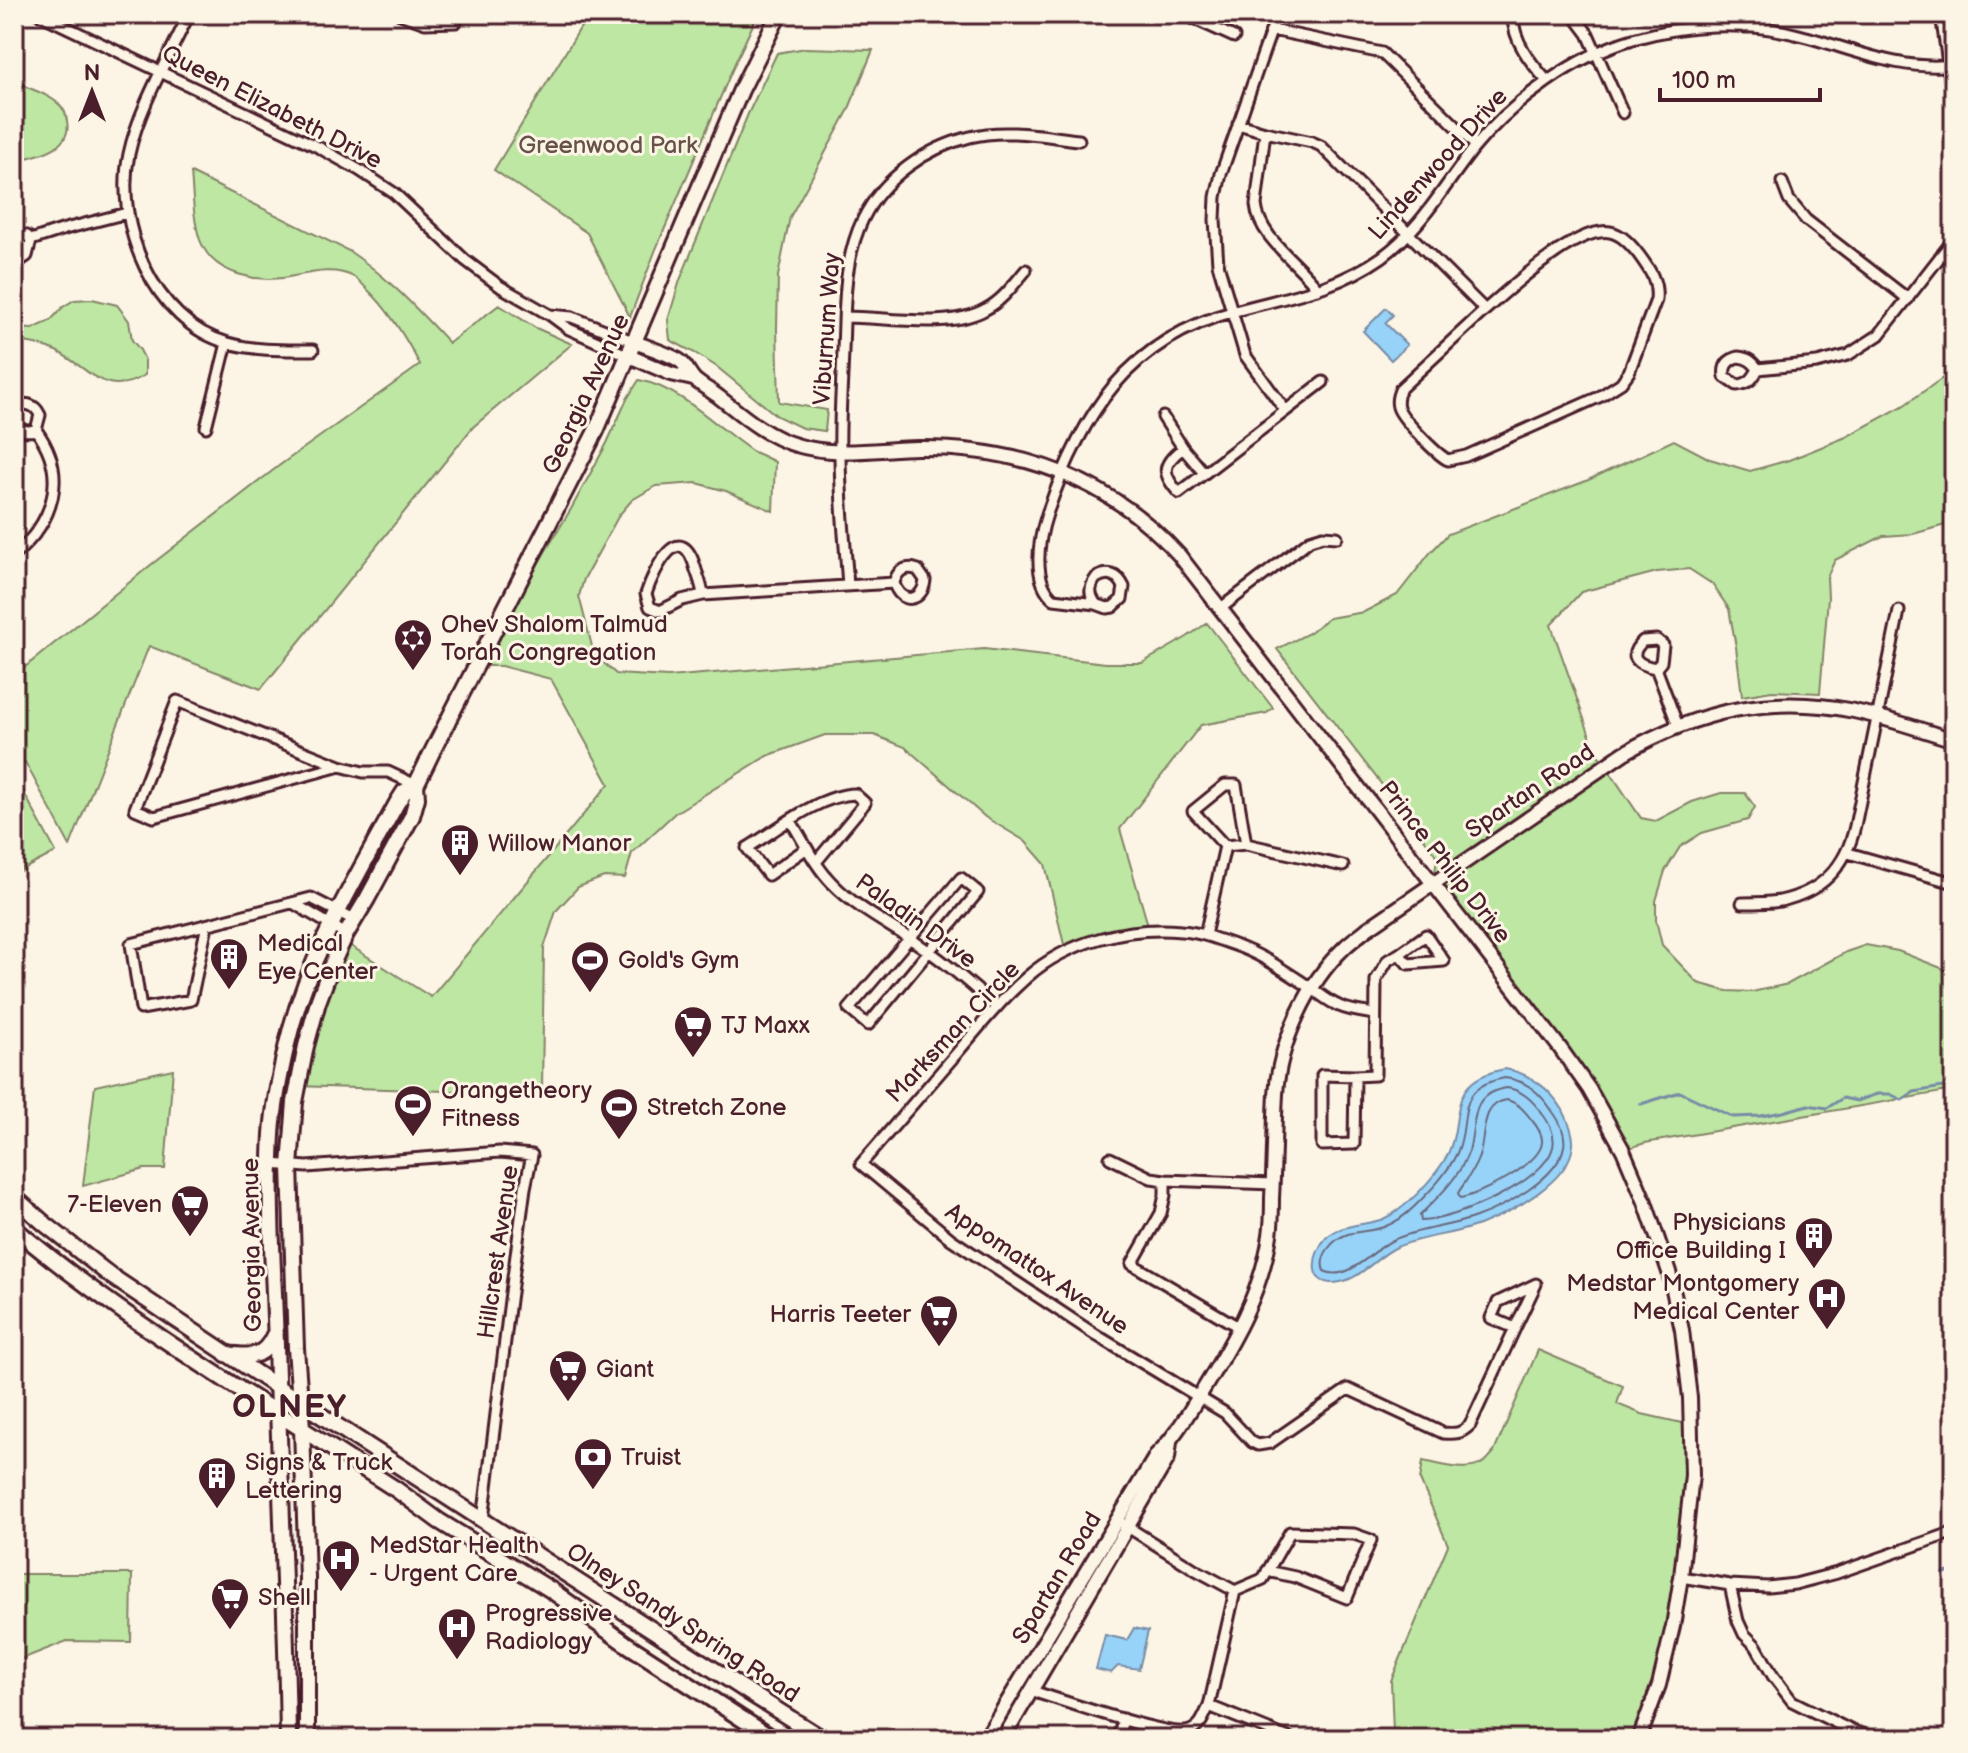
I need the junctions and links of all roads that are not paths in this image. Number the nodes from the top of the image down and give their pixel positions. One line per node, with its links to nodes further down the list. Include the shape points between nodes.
1 (39, 14): 17 (street, Queen Elizabeth Drive)
2 (189, 14): 17 (street)
3 (400, 14): 11 (street, via 425,23)
4 (779, 14): 39 (main road, Georgia Avenue, via 741,90)
5 (1183, 14): 14 (street)
6 (1277, 14): 13 (street)
7 (1513, 14): 18 (street, via 1520,43)
8 (1573, 14): 15 (street)
9 (1746, 14): 12 (street)
10 (1941, 14): 16 (street)
11 (456, 22)
12 (1745, 27): 15 (street, Lindenwood Drive, via 1671,30); 16 (street, Lindenwood Drive, via 1792,33 1905,65)
13 (1272, 30): 21 (street); 24 (street, via 1382,53)
14 (1234, 37)
15 (1597, 53): 18 (street, Lindenwood Drive); 20 (street)
16 (1951, 66): 19 (street)
17 (161, 73): 26 (street, via 130,151); 39 (street, Queen Elizabeth Drive, via 359,170 394,193 501,287 550,315 572,317)
18 (1547, 81): 24 (street, Lindenwood Drive)
19 (1954, 107)
20 (1623, 113)
21 (1238, 124): 22 (street); 36 (street, via 1221,174 1215,220 1218,264)
22 (1265, 132): 28 (street, via 1321,146); 33 (street, via 1257,216)
23 (1079, 140): 37 (street, Viburnum Way, via 1007,133 973,136 910,165 885,186 851,247)
24 (1476, 146): 28 (street, Lindenwood Drive)
25 (1782, 182): 34 (street, via 1806,220)
26 (127, 213): 30 (street); 38 (street, via 147,271 167,302 184,319)
27 (14, 233): 30 (street)
28 (1409, 233): 33 (street, Lindenwood Drive, via 1364,269); 35 (street)
29 (1954, 239): 34 (street)
30 (31, 240): 31 (street, via 27,256)
31 (14, 260)
32 (1026, 270): 37 (street, via 1001,299 962,318)
33 (1318, 289): 36 (street, Lindenwood Drive)
34 (1908, 299): 41 (street, via 1879,335 1848,355)
35 (1485, 310): 35 (street, via 1398,395 1399,411 1433,451 1448,460 1621,383 1657,289 1652,272 1634,249 1615,233 1596,232 1569,244)
36 (1233, 312): 44 (street, via 1245,355); 51 (street, Lindenwood Drive, via 1180,332 1127,371 1086,422)
37 (845, 317): 50 (street, Viburnum Way)
38 (227, 343): 40 (street); 47 (street)
39 (632, 349): 50 (street, Prince Philip Drive, via 681,361 693,379 781,440); 66 (main road, Georgia Avenue, via 580,464)
40 (313, 350)
41 (1758, 369)
42 (1323, 382): 44 (street)
43 (14, 410): 48 (street, via 25,404 37,408)
44 (1285, 410): 52 (street)
45 (1163, 417): 49 (street)
46 (14, 424): 48 (street, via 19,430)
47 (206, 427)
48 (36, 430): 54 (street, via 52,460 52,503 32,541)
49 (1183, 448): 52 (street); 52 (street, via 1166,467 1172,485 1179,493)
50 (840, 452): 51 (street, Prince Philip Drive, via 965,450); 56 (street, Viburnum Way)
51 (1062, 472): 58 (street, Lindenwood Drive, via 1040,539 1042,582 1054,599); 59 (street, Prince Philip Drive, via 1146,522)
52 (1204, 473)
53 (1337, 537): 59 (street, via 1310,540)
54 (14, 555)
55 (894, 583): 56 (street)
56 (848, 586): 57 (street)
57 (703, 595): 57 (street, via 660,611 646,599 667,552 680,546 691,553)
58 (1096, 604)
59 (1221, 608): 74 (street, Prince Philip Drive)
60 (1899, 611): 62 (street)
61 (1656, 668): 63 (street)
62 (1877, 717): 63 (street, Spartan Road, via 1787,704 1735,709); 64 (street, Spartan Road); 71 (street)
63 (1678, 726): 74 (street, Spartan Road, via 1624,753)
64 (1954, 740)
65 (340, 766): 65 (street, via 177,701 135,809 154,817); 66 (street, via 388,772)
66 (416, 785): 77 (main road, Georgia Avenue, via 397,803); 79 (main road, Georgia Avenue, via 412,816)
67 (791, 821): 70 (street, Paladin Drive); 70 (street, via 747,848 768,875); 72 (street, via 837,797 855,794 865,803)
68 (1246, 844): 69 (street); 69 (street, via 1236,785 1225,785 1193,811); 73 (street)
69 (1225, 846): 80 (street)
70 (807, 848): 72 (street, Paladin Drive)
71 (1848, 853): 75 (street); 76 (street, via 1807,893 1777,902)
72 (816, 862): 81 (street, Paladin Drive, via 845,895)
73 (1343, 866)
74 (1434, 883): 84 (street, Spartan Road, via 1342,950); 111 (street, Prince Philip Drive, via 1589,1089 1645,1202 1669,1272 1690,1398 1692,1475)
75 (1954, 883)
76 (1742, 903)
77 (334, 919): 78 (street, via 311,898); 79 (street); 79 (street); 89 (main road, Georgia Avenue, via 287,1044)
78 (207, 925): 78 (street, via 131,944 141,1009 191,1000)
79 (350, 927): 91 (main road, Georgia Avenue, via 318,1002 306,1046)
80 (1205, 935): 84 (street, Marksman Circle, via 1251,950); 85 (street, Marksman Circle, via 1149,929 1086,942 1028,976)
81 (909, 937): 82 (street, Paladin Drive); 82 (street, via 961,878 978,892); 82 (street, via 849,1009 868,1025)
82 (928, 950): 85 (street, Paladin Drive)
83 (1399, 954): 83 (street, via 1426,935 1444,961 1408,964); 86 (street, via 1388,960 1376,980)
84 (1312, 988): 86 (street, Marksman Circle, via 1340,1006); 93 (street, Spartan Road, via 1282,1055)
85 (997, 1007): 90 (street, Marksman Circle)
86 (1375, 1014): 87 (street, via 1375,1075)
87 (1355, 1076): 87 (street, via 1354,1144 1322,1145 1322,1075)
88 (1110, 1158): 92 (street)
89 (271, 1164): 91 (street, Hillcrest Avenue); 98 (main road, Georgia Avenue)
90 (861, 1164): 101 (street, Appomattox Avenue, via 951,1239)
91 (290, 1166): 102 (main road, Georgia Avenue); 107 (street, Hillcrest Avenue, via 500,1152 532,1155)
92 (1165, 1180): 93 (street); 96 (street, via 1161,1213 1132,1264)
93 (1273, 1184): 96 (street, Spartan Road, via 1271,1234 1262,1275)
94 (14, 1197): 99 (main road, Olney Sandy Spring Road, via 111,1276)
95 (14, 1228): 103 (main road, Olney Sandy Spring Road, via 126,1313)
96 (1240, 1328): 101 (street, Spartan Road)
97 (1515, 1328): 97 (street, via 1491,1318 1498,1302 1536,1284); 101 (street, Appomattox Avenue, via 1463,1432 1443,1433 1348,1389 1270,1443 1258,1445 1225,1413)
98 (276, 1331): 99 (main road, via 259,1354); 100 (main road, Georgia Avenue)
99 (226, 1354): 100 (main road, Olney Sandy Spring Road)
100 (277, 1387): 102 (main road, Olney Sandy Spring Road); 103 (main road, Georgia Avenue)
101 (1198, 1397): 108 (street, Spartan Road, via 1157,1454)
102 (300, 1402): 104 (main road, Georgia Avenue); 107 (main road, Olney Sandy Spring Road)
103 (277, 1413): 104 (main road, Olney Sandy Spring Road); 118 (main road, Georgia Avenue)
104 (302, 1428): 105 (main road, Olney Sandy Spring Road); 106 (main road, Georgia Avenue)
105 (351, 1460): 106 (main road, via 316,1455); 120 (main road, Olney Sandy Spring Road)
106 (304, 1480): 119 (main road, Georgia Avenue)
107 (483, 1520): 121 (main road, Olney Sandy Spring Road)
108 (1122, 1524): 113 (street); 114 (street, Spartan Road); 122 (street, Spartan Road)
109 (1954, 1532): 112 (street, via 1795,1584)
110 (1267, 1571): 110 (street, via 1290,1532 1354,1534 1371,1540 1347,1598); 113 (street, via 1263,1579)
111 (1681, 1577): 112 (street); 126 (street, Prince Philip Drive, via 1659,1685)
112 (1730, 1585): 127 (street, via 1744,1634 1792,1701)
113 (1235, 1591): 115 (street)
114 (1032, 1691): 116 (street); 123 (street, Spartan Road)
115 (1209, 1706): 117 (street, via 1194,1729); 125 (street)
116 (1123, 1719): 117 (street); 124 (street)
117 (1160, 1734)
118 (288, 1739)
119 (307, 1739)
120 (773, 1739)
121 (823, 1739)
122 (985, 1739)
123 (1003, 1739)
124 (1118, 1739)
125 (1291, 1739)
126 (1639, 1739)
127 (1879, 1739)

